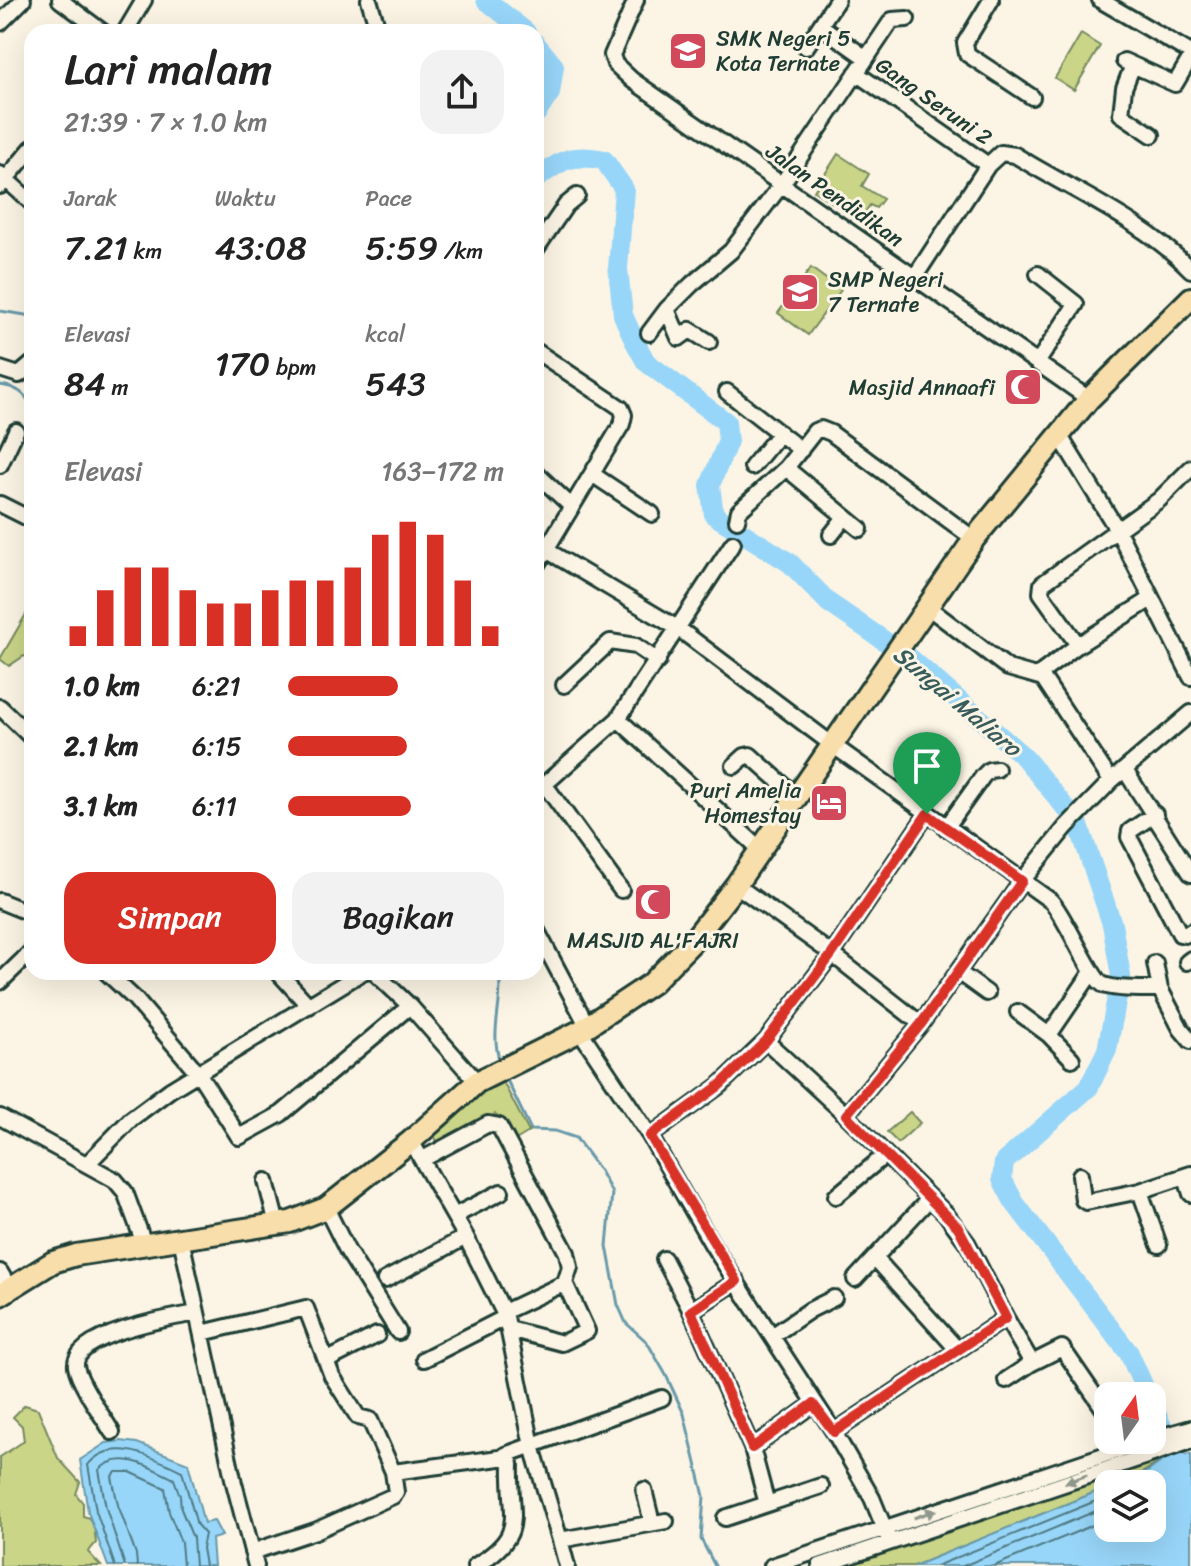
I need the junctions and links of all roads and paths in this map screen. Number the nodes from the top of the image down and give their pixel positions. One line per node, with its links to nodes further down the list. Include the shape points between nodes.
1 (23, 0): 10 (street)
2 (60, 0): 11 (street)
3 (144, 0): 12 (street)
4 (369, 0): 13 (street)
5 (636, 0): 24 (street, Jalan Pendidikan, via 613,50 615,64)
6 (837, 0): 14 (street)
7 (991, 0): 19 (street, via 965,43 967,54)
8 (1100, 0): 16 (street)
9 (907, 19): 17 (street, via 892,20)
10 (0, 23)
11 (92, 24)
12 (130, 24)
13 (376, 24)
14 (821, 26): 15 (street); 17 (street)
15 (806, 47)
16 (1191, 55): 20 (street, via 1175,84 1128,63 1121,114)
17 (866, 58): 18 (street)
18 (856, 73): 22 (street, Gang Seruni 2); 24 (street)
19 (1032, 97)
20 (1152, 135)
21 (24, 157): 23 (street)
22 (988, 165): 28 (street, via 1001,153 1015,155 1129,222); 30 (street)
23 (2, 180): 26 (street)
24 (782, 184): 30 (street, Jalan Pendidikan); 32 (street, via 731,251)
25 (577, 196): 27 (street)
26 (24, 197)
27 (544, 237)
28 (1191, 270)
29 (1038, 274): 36 (street, via 1076,304)
30 (914, 278): 36 (street, Jalan Pendidikan)
31 (1191, 298): 40 (highway)
32 (667, 309): 33 (street); 34 (street, via 679,338 690,330)
33 (649, 333)
34 (709, 342)
35 (544, 356): 49 (street, via 624,415)
36 (1037, 363): 40 (street, Jalan Pendidikan)
37 (0, 369): 38 (street, via 19,375)
38 (24, 371)
39 (727, 392): 42 (street)
40 (1089, 399): 43 (highway)
41 (16, 431): 45 (street)
42 (780, 433): 44 (street); 46 (street)
43 (1058, 433): 58 (street); 60 (highway)
44 (801, 450): 47 (street); 60 (street, via 815,431 825,430)
45 (0, 465)
46 (752, 467)
47 (786, 468): 55 (street); 56 (street, via 739,511)
48 (1191, 468): 58 (street)
49 (592, 474): 52 (street); 53 (street)
50 (544, 481): 52 (street)
51 (0, 504): 54 (street)
52 (571, 506): 61 (street)
53 (652, 514)
54 (24, 516)
55 (845, 517): 57 (street); 59 (street)
56 (737, 520)
57 (860, 529)
58 (1118, 531): 64 (street); 67 (street, via 1041,587)
59 (831, 535)
60 (974, 539): 65 (highway)
61 (544, 543)
62 (733, 543): 66 (street)
63 (544, 549): 66 (street)
64 (1151, 599): 67 (street); 70 (street)
65 (929, 608): 69 (street, via 1008,668); 76 (highway)
66 (679, 629): 68 (street); 76 (street)
67 (1078, 645): 69 (street)
68 (658, 661): 71 (street, via 636,646 610,642); 74 (street)
69 (1037, 676): 80 (street)
70 (1191, 677)
71 (564, 685)
72 (0, 707): 75 (street)
73 (1191, 713): 79 (street)
74 (618, 719): 81 (street); 87 (street)
75 (24, 730)
76 (834, 746): 83 (highway); 84 (street)
77 (734, 766): 83 (street, via 750,755)
78 (997, 769): 86 (street, via 983,776)
79 (1125, 770): 80 (street); 85 (street)
80 (1111, 781): 89 (street)
81 (544, 784)
82 (544, 793): 91 (street)
83 (797, 797): 87 (highway)
84 (927, 814): 86 (street); 96 (street)
85 (1155, 814): 88 (street); 94 (street, via 1129,837 1180,934)
86 (946, 828): 89 (street)
87 (760, 849): 90 (highway)
88 (1191, 874)
89 (1022, 881): 99 (street); 100 (street, via 1059,909)
90 (736, 885): 96 (street); 113 (highway, via 672,965)
91 (621, 890)
92 (0, 901): 93 (street)
93 (24, 911)
94 (1191, 931)
95 (544, 946): 113 (street)
96 (832, 954): 112 (street); 116 (street)
97 (24, 959): 105 (street)
98 (1155, 963): 106 (street)
99 (958, 972): 107 (street); 112 (street)
100 (1092, 972): 106 (street, via 1110,986); 114 (street)
101 (115, 980): 118 (street)
102 (285, 980): 108 (street)
103 (350, 980): 108 (street)
104 (382, 980): 109 (street)
105 (0, 982)
106 (1160, 989): 115 (street)
107 (987, 993)
108 (309, 1006): 118 (street)
109 (410, 1006): 118 (street, via 281,1114 240,1136); 119 (street)
110 (1018, 1012): 114 (street)
111 (1191, 1016): 115 (street)
112 (921, 1024): 120 (street)
113 (584, 1029): 119 (highway); 122 (street)
114 (1049, 1035): 117 (street)
115 (1186, 1035)
116 (766, 1041): 120 (street); 122 (street, via 719,1086)
117 (1072, 1059)
118 (199, 1074): 125 (street, via 131,1119)
119 (481, 1079): 123 (highway)
120 (846, 1115): 124 (street)
121 (0, 1117): 125 (street)
122 (650, 1136): 145 (street)
123 (417, 1150): 134 (highway); 135 (street); 146 (street, via 488,1124 499,1126 567,1253)
124 (885, 1155): 132 (street); 133 (street)
125 (87, 1164): 140 (street, via 125,1192)
126 (1080, 1175): 129 (street, via 1086,1202)
127 (1189, 1176): 129 (street); 131 (street)
128 (266, 1181): 136 (street)
129 (1140, 1191): 139 (street)
130 (501, 1192): 135 (street)
131 (1191, 1194)
132 (836, 1196)
133 (930, 1198): 141 (street); 151 (street, via 958,1227)
134 (326, 1208): 136 (highway); 153 (street)
135 (454, 1216): 137 (street)
136 (277, 1224): 138 (highway)
137 (466, 1237): 144 (street); 152 (street)
138 (181, 1239): 140 (highway); 150 (street)
139 (1159, 1245)
140 (145, 1246): 147 (highway, via 76,1255)
141 (875, 1258): 143 (street); 157 (street)
142 (664, 1259): 149 (street)
143 (855, 1279)
144 (385, 1280)
145 (737, 1281): 149 (street); 156 (street)
146 (565, 1283): 152 (street); 152 (street, via 586,1333 562,1343)
147 (3, 1286)
148 (834, 1298): 156 (street)
149 (691, 1311): 172 (street)
150 (197, 1313): 154 (street); 166 (street, via 117,1332 79,1355 80,1377)
151 (1006, 1318): 157 (street); 160 (street)
152 (506, 1319): 158 (street); 171 (street)
153 (398, 1332)
154 (202, 1333): 159 (street, via 306,1308); 182 (street)
155 (377, 1335): 159 (street)
156 (772, 1336): 164 (street)
157 (957, 1349): 167 (street)
158 (424, 1359)
159 (326, 1361): 175 (street, via 359,1417 370,1420)
160 (1032, 1363): 161 (street); 162 (street, via 1062,1348)
161 (1006, 1380)
162 (1094, 1395)
163 (662, 1398): 171 (street)
164 (813, 1404): 167 (street); 172 (street)
165 (1191, 1428): 168 (street)
166 (112, 1432)
167 (834, 1432): 180 (street)
168 (1166, 1437)
169 (1191, 1441): 170 (street)
170 (1166, 1442)
171 (532, 1446): 174 (street); 181 (street)
172 (752, 1448): 178 (street)
173 (1112, 1454): 180 (street)
174 (505, 1455): 175 (street); 183 (street, via 511,1464 511,1534)
175 (393, 1472): 182 (street, via 393,1496)
176 (821, 1486): 178 (street)
177 (644, 1490): 181 (street, via 659,1522)
178 (767, 1504): 179 (street)
179 (725, 1518)
180 (888, 1535): 185 (street); 186 (street)
181 (560, 1540): 184 (street)
182 (254, 1559)
183 (475, 1566)
184 (567, 1566)
185 (772, 1566)
186 (820, 1566)

